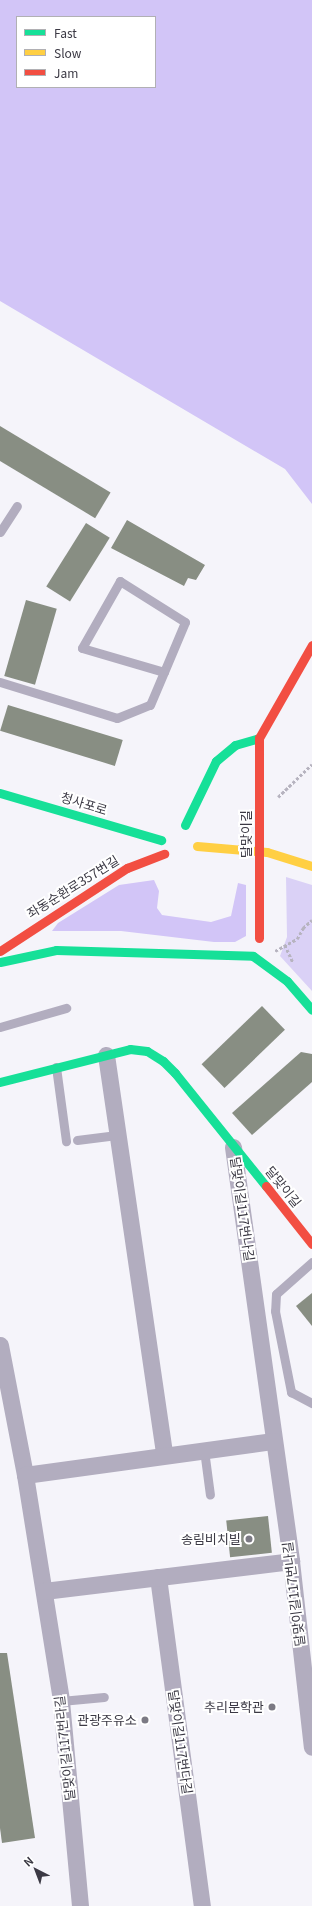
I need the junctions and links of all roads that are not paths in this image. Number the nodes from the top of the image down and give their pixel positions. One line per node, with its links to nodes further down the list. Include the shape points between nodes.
1 (17, 506): 2 (lane)
2 (0, 532)
3 (312, 645): 6 (street, 달맞이길)
4 (164, 672): 4 (lane, via 185,622 120,582 82,648); 5 (lane, via 150,705 117,718)
5 (0, 682)
6 (259, 738): 8 (street, via 235,745 216,760); 13 (street, 달맞이길, bridge, via 259,938)
7 (0, 793): 9 (street, 청사포로)
8 (192, 835): 9 (street, via 170,830); 10 (street); 11 (street, via 267,852)
9 (161, 840): 12 (street, 좌동순환로357번길, via 167,857 127,868)
10 (192, 855)
11 (312, 866)
12 (0, 951)
13 (253, 956): 14 (street, via 56,950); 16 (street, via 287,981)
14 (0, 962)
15 (66, 1008): 17 (lane)
16 (312, 1010)
17 (0, 1027)
18 (106, 1055): 19 (street, 달맞이길117번나길); 21 (street); 24 (street, 달맞이길117번나길, via 130,1049 147,1051 163,1061)
19 (56, 1067): 20 (street, 달맞이길117번나길); 23 (lane)
20 (0, 1082)
21 (117, 1135): 22 (lane); 31 (street)
22 (77, 1140)
23 (66, 1141)
24 (233, 1147): 25 (street, 달맞이길); 29 (street, 달맞이길117번나길)
25 (312, 1244)
26 (312, 1262): 28 (lane, via 276,1294 275,1311 291,1392)
27 (0, 1345): 32 (street, 달맞이길117번라길)
28 (312, 1403)
29 (274, 1441): 30 (street); 34 (street, 달맞이길117번나길)
30 (204, 1450): 31 (street); 33 (lane)
31 (164, 1454): 32 (street)
32 (25, 1475): 36 (street, 달맞이길117번라길)
33 (210, 1494)
34 (291, 1561): 35 (street); 39 (street, 달맞이길117번나길)
35 (158, 1577): 36 (street); 42 (street, 달맞이길117번다길)
36 (44, 1592): 38 (street, 달맞이길117번라길)
37 (104, 1697): 38 (lane)
38 (61, 1701): 41 (street, 달맞이길117번라길)
39 (310, 1712): 40 (street, 달맞이길117번나길)
40 (312, 1747)
41 (80, 1906)
42 (202, 1906)

